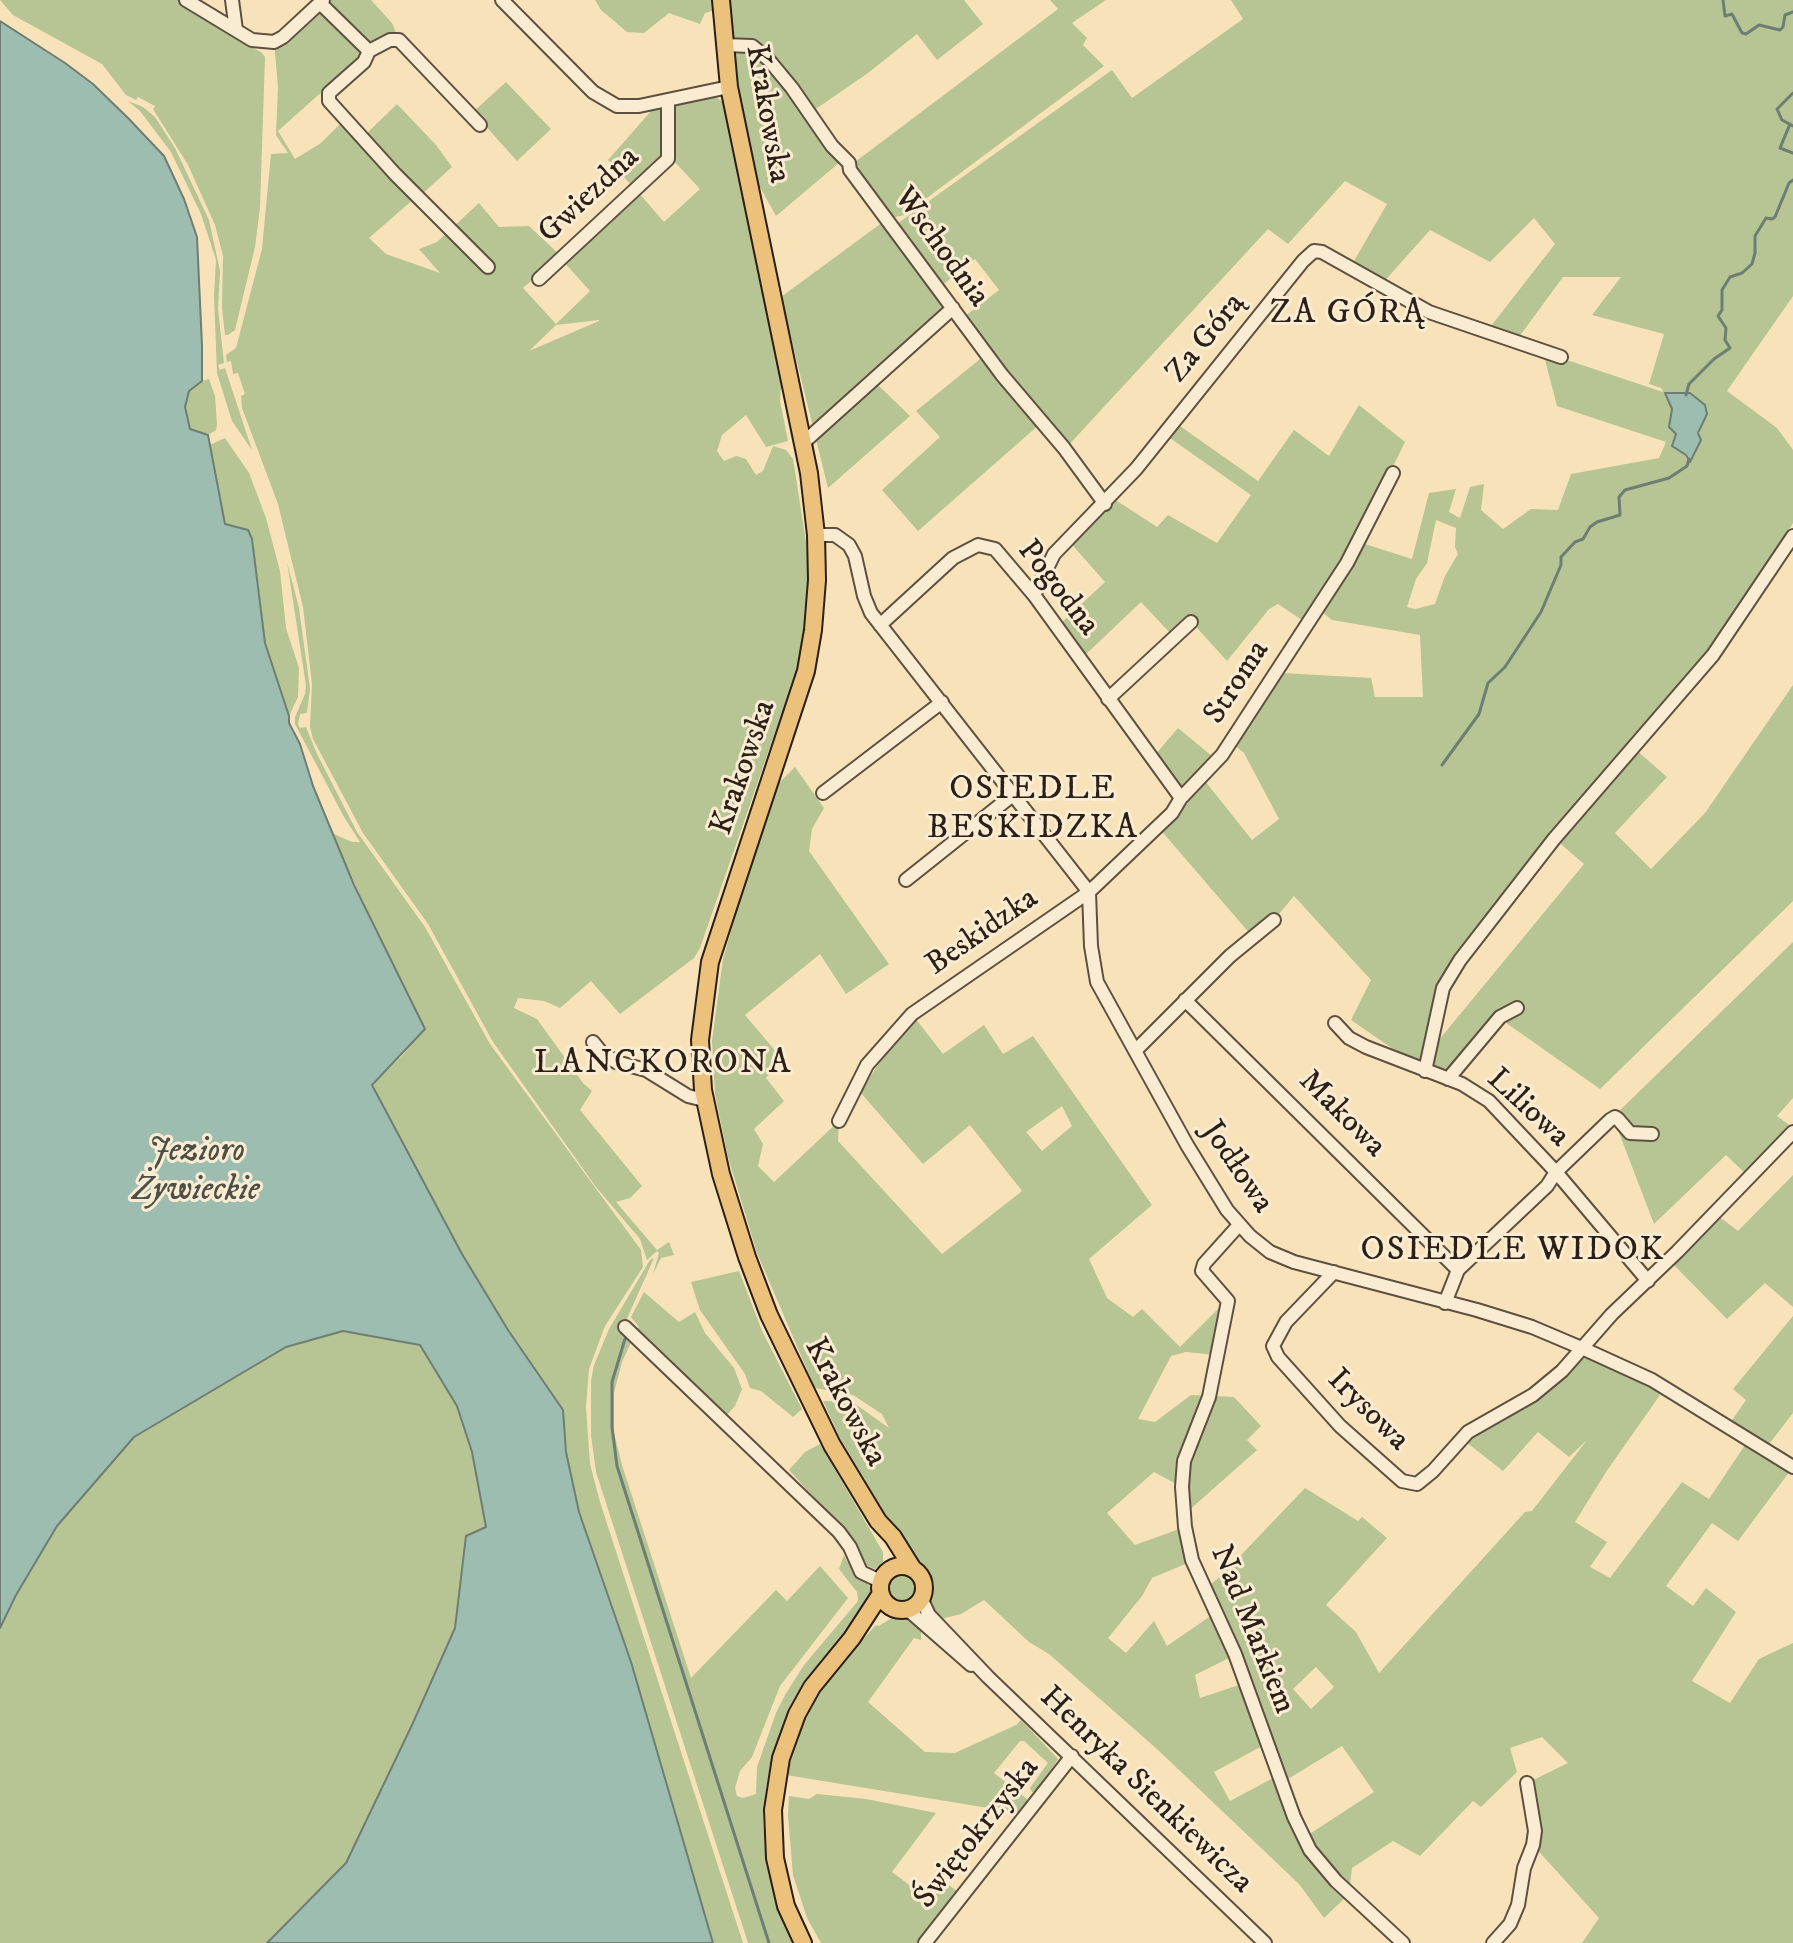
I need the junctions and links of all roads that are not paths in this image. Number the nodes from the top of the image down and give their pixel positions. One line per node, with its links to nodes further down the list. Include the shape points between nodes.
1 (186, 0): 6 (street)
2 (232, 0): 6 (street)
3 (502, 0): 10 (street, via 607,101 628,107)
4 (721, 0): 7 (main road, Krakowska)
5 (321, 2): 6 (street, via 274,42 252,40); 8 (street)
6 (236, 30)
7 (724, 45): 9 (main road, Krakowska); 14 (street, Wschodnia, via 752,46 768,59)
8 (369, 51): 11 (street, via 399,40); 12 (street, via 329,93 329,101)
9 (729, 87): 10 (street); 16 (main road, Krakowska)
10 (668, 101): 13 (street, Gwiezdna, via 668,159)
11 (480, 125)
12 (488, 267)
13 (539, 279)
14 (953, 308): 16 (street); 18 (street, Wschodnia)
15 (1561, 357): 18 (street, Za Górą, via 1429,312 1314,251)
16 (803, 443): 19 (main road, Krakowska)
17 (1393, 473): 28 (street, Stroma, via 1347,563 1268,688 1222,755)
18 (1105, 504): 21 (street, Za Górą, via 1054,554)
19 (816, 535): 23 (street, Beskidzka, via 835,535 849,545 866,605); 39 (main road, Krakowska, via 817,599 810,656 707,979 700,1040)
20 (1793, 536): 37 (street, via 1713,655 1554,839 1460,960 1443,988)
21 (1034, 595): 23 (street, Pogodna, via 1002,555 978,545 953,558); 24 (street, Pogodna)
22 (1191, 622): 24 (street)
23 (880, 625): 25 (street, Beskidzka)
24 (1108, 699): 28 (street, Pogodna)
25 (942, 702): 26 (street); 27 (street, Beskidzka)
26 (823, 793)
27 (1014, 794): 29 (street); 30 (street, Beskidzka)
28 (1181, 798): 30 (street, Stroma)
29 (906, 880)
30 (1089, 892): 36 (street, Jodłowa, via 1097,982); 40 (street, Beskidzka, via 912,1014 867,1065)
31 (1274, 920): 32 (street)
32 (1185, 1000): 36 (street); 45 (street, Makowa)
33 (1517, 1008): 38 (street, via 1500,1017)
34 (1335, 1023): 37 (street, Liliowa, via 1349,1038)
35 (593, 1042): 39 (street, via 616,1062 646,1070)
36 (1135, 1051): 44 (street, Jodłowa)
37 (1425, 1071): 38 (street, Liliowa)
38 (1448, 1079): 43 (street, Liliowa, via 1489,1101)
39 (704, 1100): 52 (main road, Krakowska, via 721,1174 769,1315 832,1445)
40 (839, 1121)
41 (1793, 1132): 47 (street)
42 (1652, 1134): 43 (street, via 1630,1133 1615,1117)
43 (1556, 1172): 45 (street); 47 (street, Liliowa)
44 (1239, 1225): 46 (street, Jodłowa, via 1270,1252); 64 (street, Nad Markiem, via 1202,1271 1228,1301 1228,1314 1209,1397 1184,1461 1185,1527 1192,1560 1235,1654 1310,1850)
45 (1458, 1270): 48 (street)
46 (1334, 1272): 48 (street, Jodłowa); 50 (street, Irysowa, via 1286,1322 1273,1346 1340,1426 1410,1484 1433,1471 1468,1432 1533,1395)
47 (1648, 1281): 50 (street)
48 (1445, 1303): 50 (street, Jodłowa, via 1532,1327)
49 (625, 1327): 54 (street, via 839,1532 861,1572)
50 (1584, 1349): 51 (street, Jodłowa, via 1652,1380)
51 (1793, 1467)
52 (878, 1521): 53 (main road, Krakowska); 54 (main road, Krakowska, via 891,1552)
53 (913, 1569): 54 (main road, via 902,1565); 55 (main road, via 924,1584)
54 (884, 1582): 56 (main road, via 886,1603); 57 (main road)
55 (921, 1598): 56 (main road); 58 (street, Henryka Sienkiewicza, via 929,1615)
56 (901, 1609): 57 (main road); 58 (street, Henryka Sienkiewicza)
57 (852, 1638): 61 (main road, via 797,1714 774,1791 777,1874)
58 (988, 1677): 59 (street, Henryka Sienkiewicza)
59 (1072, 1756): 62 (street, Świętokrzyska); 63 (street, Henryka Sienkiewicza)
60 (1527, 1783): 65 (street, via 1533,1845 1518,1905)
61 (803, 1943)
62 (925, 1943)
63 (1265, 1943)
64 (1403, 1943)
65 (1493, 1943)

